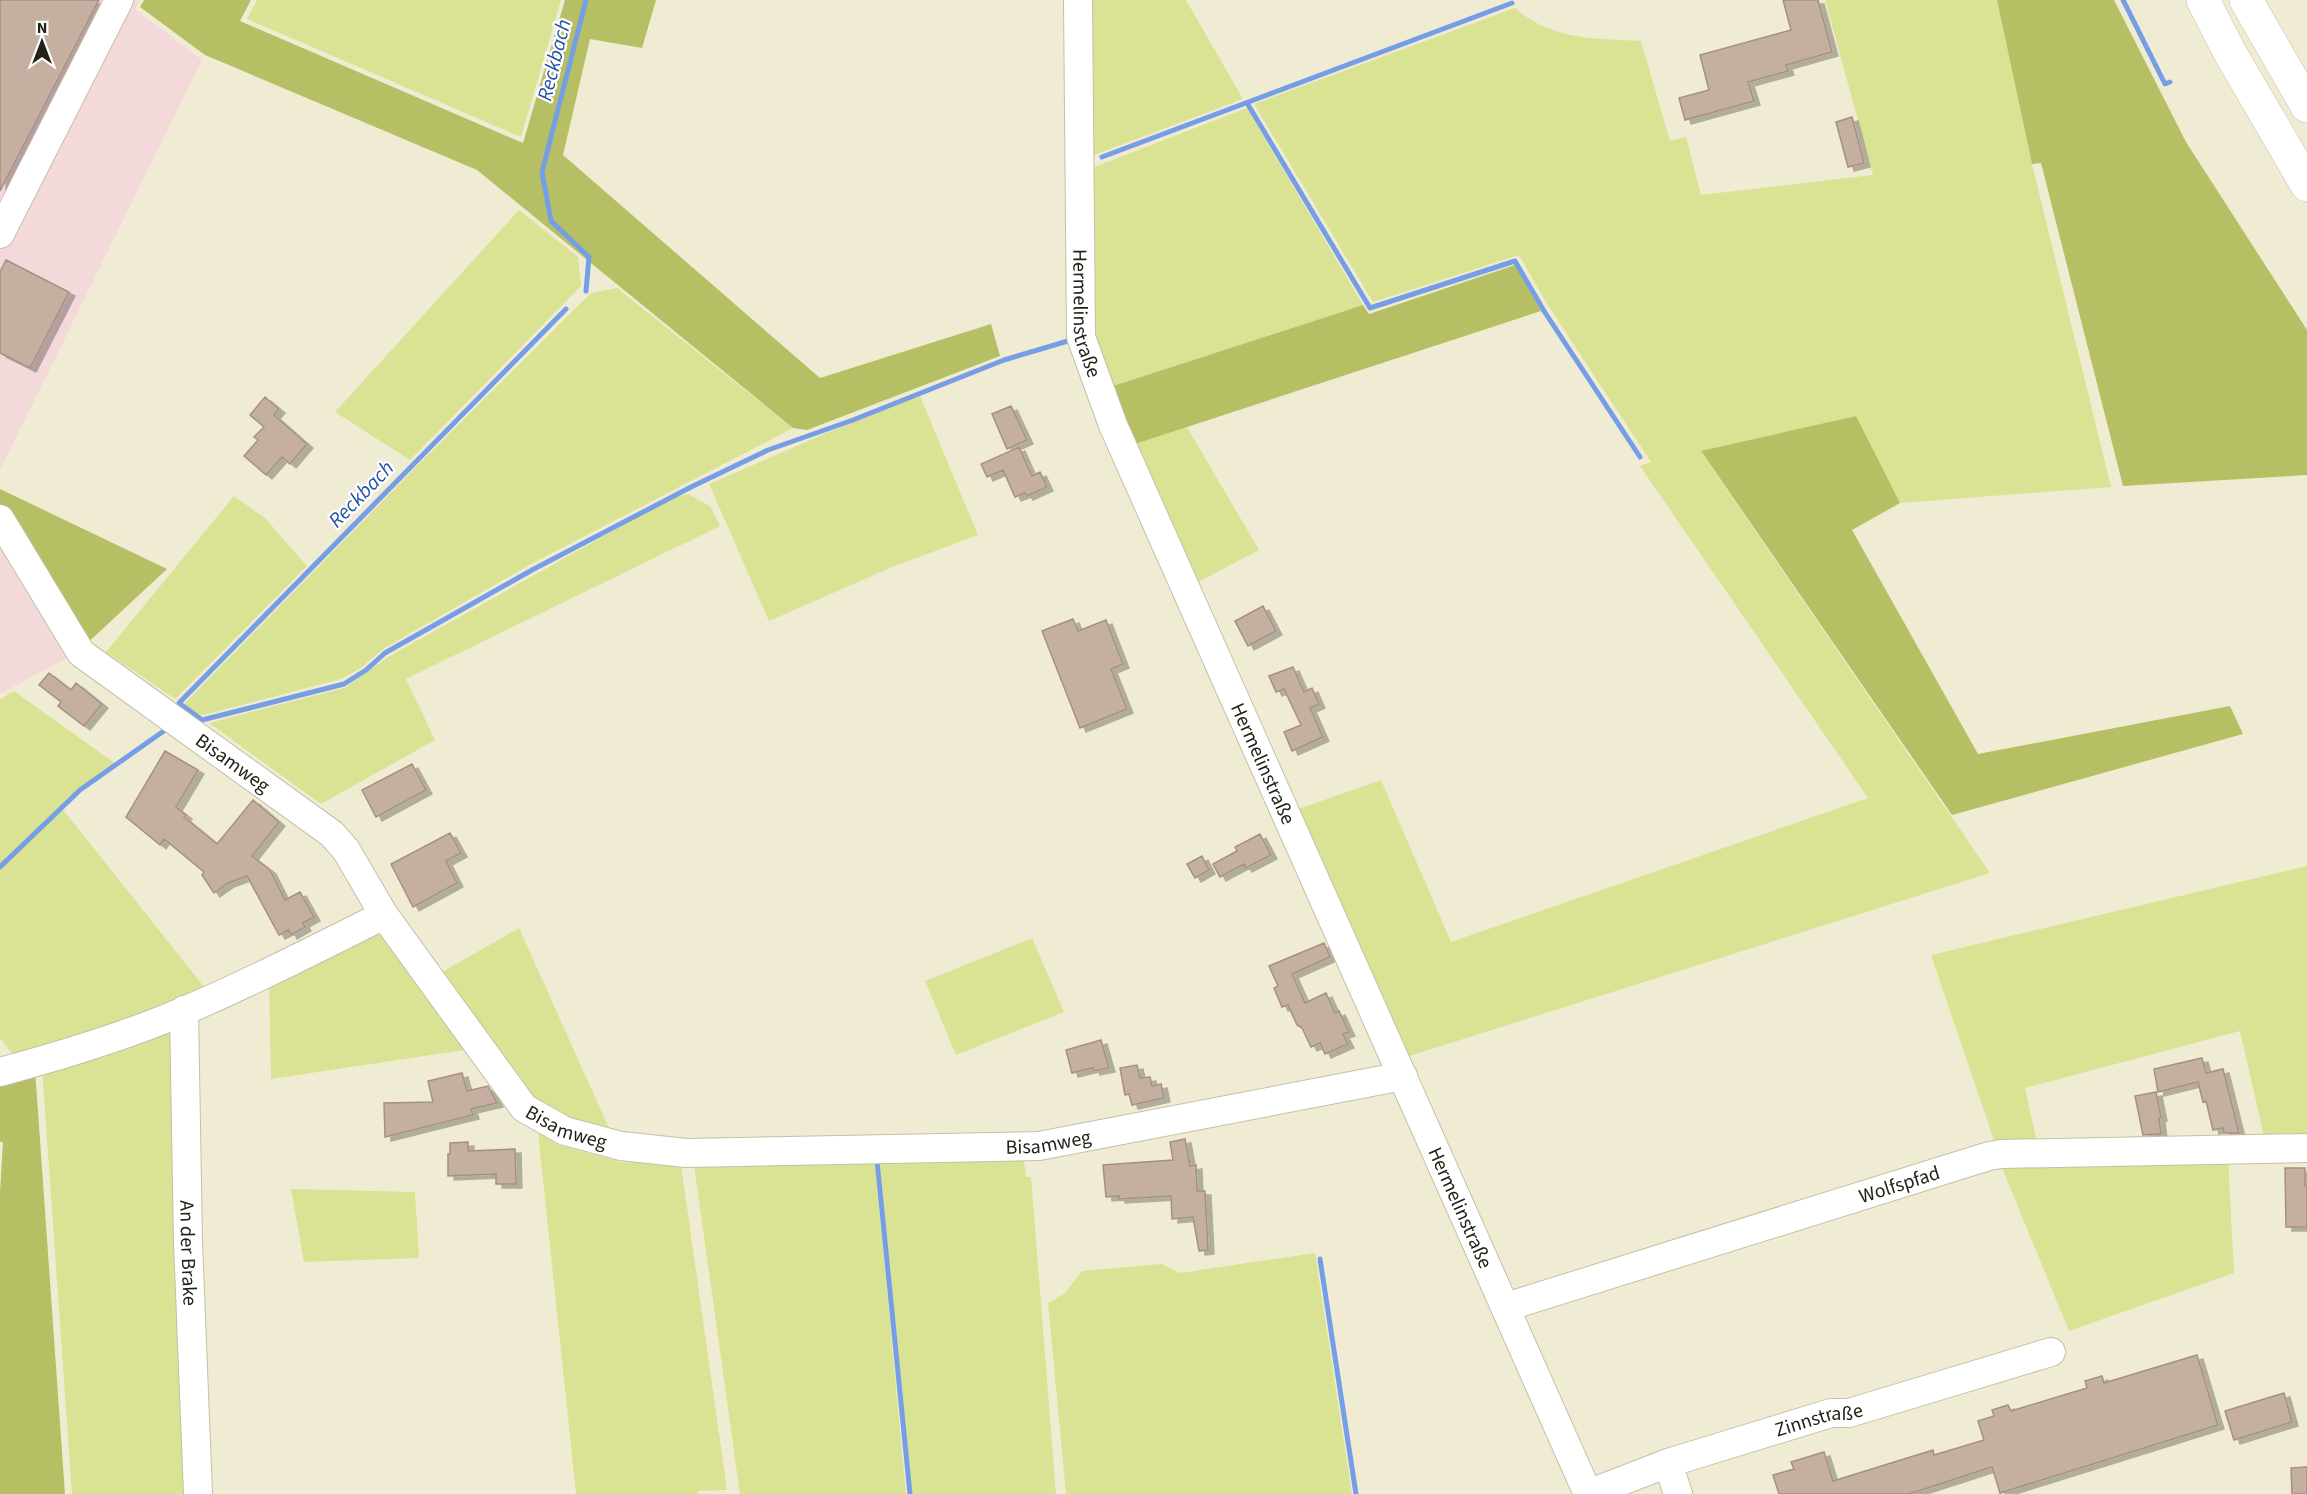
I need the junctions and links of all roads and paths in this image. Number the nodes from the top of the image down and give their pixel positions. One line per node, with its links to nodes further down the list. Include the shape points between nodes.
1 (119, 0): 7 (street)
2 (1078, 0): 12 (street, Hermelinstraße, via 1082,337 1113,425)
3 (2203, 0): 6 (highway)
4 (2246, 0): 5 (highway)
5 (2307, 106)
6 (2307, 185)
7 (0, 234)
8 (0, 519): 9 (street, Bisamweg, via 81,652 332,834 346,850)
9 (384, 915): 10 (street); 12 (street, Bisamweg, via 524,1108 565,1131 621,1146 686,1153 1039,1146)
10 (184, 1010): 11 (street, via 97,1043); 17 (street, An der Brake)
11 (0, 1072)
12 (1403, 1076): 14 (street, Hermelinstraße)
13 (2307, 1148): 14 (street, Wolfspfad, via 1989,1156)
14 (1506, 1307): 18 (street, Hermelinstraße)
15 (2051, 1352): 16 (street, Zinnstraße)
16 (1668, 1463): 18 (street, Zinnstraße); 19 (street)
17 (198, 1494)
18 (1588, 1494)
19 (1678, 1494)

